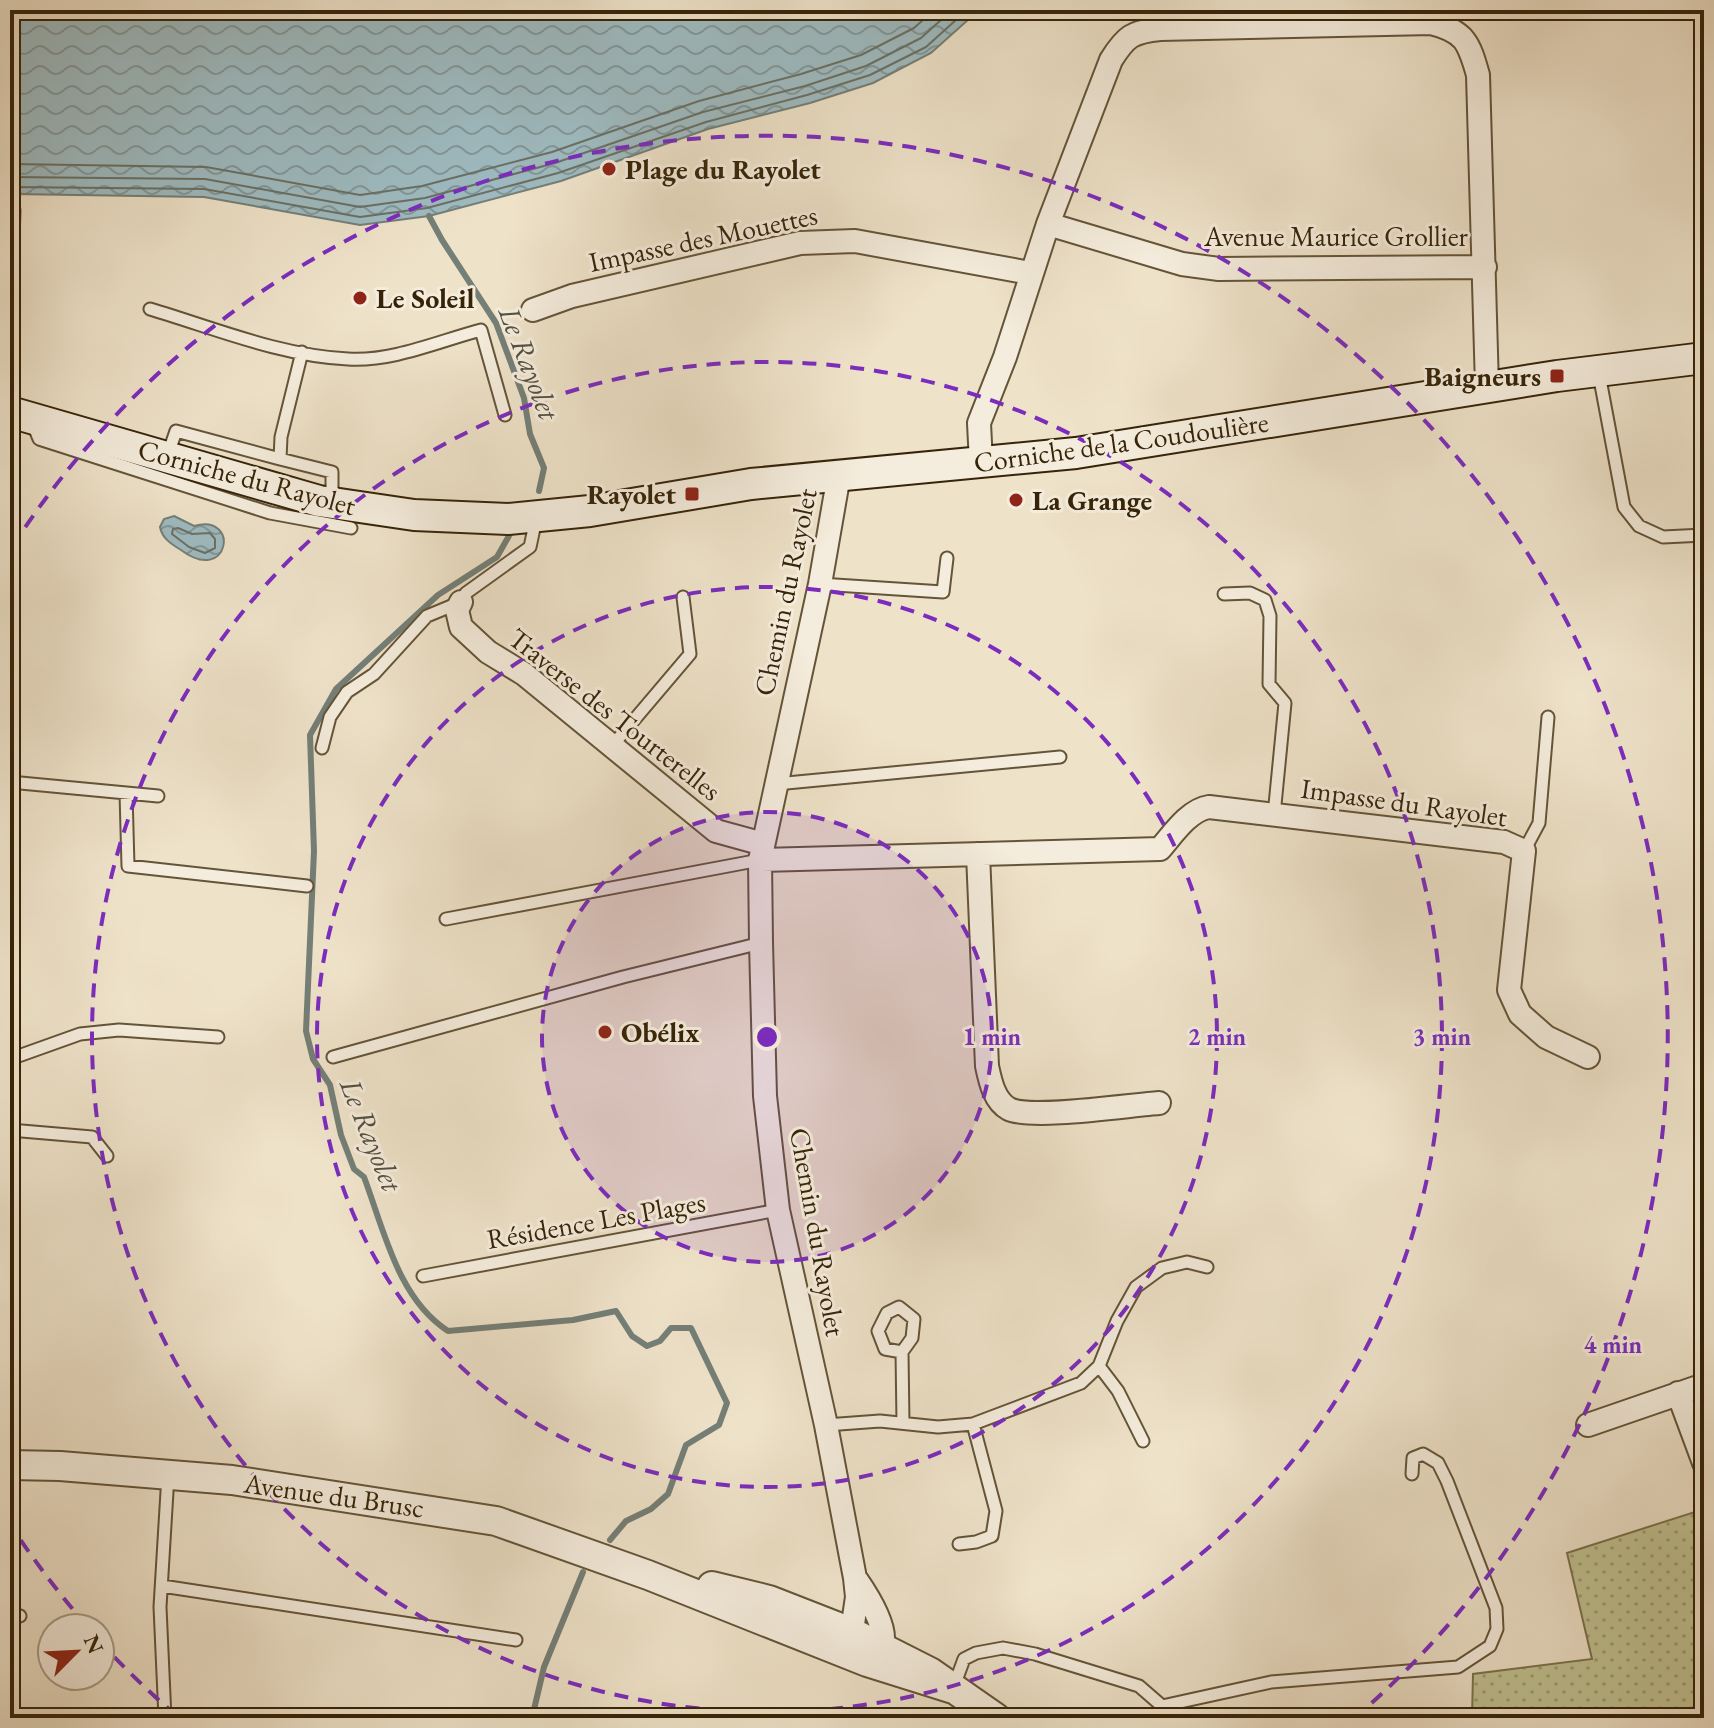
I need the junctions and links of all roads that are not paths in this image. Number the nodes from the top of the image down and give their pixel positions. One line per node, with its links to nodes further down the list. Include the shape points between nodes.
1 (1240, 19): 3 (street, Avenue Maurice Grollier, via 1139,31 1123,41); 4 (street, Avenue Maurice Grollier, via 1431,23 1463,36 1478,75)
2 (14, 210): 8 (lane)
3 (1048, 224): 4 (street, Avenue Maurice Grollier, via 1182,264 1219,269); 5 (street, Avenue Maurice Grollier)
4 (1485, 267): 12 (street, Avenue Maurice Grollier)
5 (1030, 273): 7 (street, Impasse des Mouettes, via 855,241 800,243 572,296); 17 (street, Avenue Maurice Grollier, via 979,423)
6 (150, 309): 9 (lane)
7 (533, 310)
8 (10, 337)
9 (302, 352): 14 (lane, via 349,359 384,357 481,330); 16 (lane)
10 (1704, 358): 11 (main road, Corniche de la Coudoulière)
11 (1598, 370): 12 (main road, Corniche de la Coudoulière); 22 (lane, via 1624,507 1639,526 1663,537)
12 (1487, 387): 17 (main road, Corniche de la Coudoulière)
13 (20, 414): 15 (main road, Corniche du Rayolet); 21 (lane, via 39,439 270,513)
14 (505, 415)
15 (167, 457): 16 (lane, via 176,431); 20 (main road, Corniche du Rayolet, via 355,507 460,519)
16 (280, 459): 19 (lane, via 332,472)
17 (981, 463): 18 (main road, Corniche de la Coudoulière)
18 (839, 475): 20 (main road, Corniche de la Coudoulière); 24 (street, Chemin du Rayolet)
19 (332, 491)
20 (537, 517): 27 (lane, via 530,547)
21 (351, 528)
22 (1704, 535)
23 (947, 558): 24 (lane, via 943,592)
24 (820, 584): 33 (street, Chemin du Rayolet)
25 (1224, 594): 36 (lane, Impasse du Rayolet, via 1250,593 1265,600 1270,616 1269,684 1285,703)
26 (683, 597): 29 (lane, via 690,654)
27 (461, 602): 29 (street, Traverse des Tourterelles, via 461,627); 30 (lane, via 427,616 374,674 347,692 330,717)
28 (1548, 717): 37 (lane, Impasse du Rayolet, via 1539,823)
29 (612, 746): 38 (street, Traverse des Tourterelles, via 716,831)
30 (322, 748)
31 (1060, 757): 33 (lane)
32 (10, 782): 34 (lane)
33 (776, 784): 38 (street, Chemin du Rayolet)
34 (126, 793): 35 (lane); 40 (lane, via 128,866)
35 (158, 796)
36 (1274, 815): 37 (street, Impasse du Rayolet, via 1504,842); 39 (street, Impasse du Rayolet, via 1200,808 1160,849)
37 (1524, 851): 45 (street, Impasse du Rayolet, via 1509,990 1520,1014 1546,1037)
38 (762, 852): 39 (street, Impasse du Rayolet); 41 (lane); 42 (street, Chemin du Rayolet)
39 (978, 854): 47 (street, via 992,1088 1007,1108 1030,1114)
40 (307, 886)
41 (446, 919)
42 (761, 943): 44 (lane); 50 (street, Chemin du Rayolet, via 765,1096)
43 (218, 1037): 46 (lane, via 119,1030 80,1034)
44 (333, 1057)
45 (1588, 1057)
46 (10, 1059)
47 (1159, 1103)
48 (10, 1130): 49 (lane, via 92,1137)
49 (107, 1156)
50 (778, 1210): 52 (lane, Résidence Les Plages); 59 (street, Chemin du Rayolet)
51 (1207, 1267): 54 (lane, via 1187,1262 1162,1268 1136,1287)
52 (423, 1276)
53 (902, 1352): 57 (lane)
54 (1099, 1366): 58 (lane, via 1081,1383); 61 (lane)
55 (1704, 1385): 56 (street)
56 (1678, 1393): 60 (street); 62 (street)
57 (903, 1423): 58 (lane); 59 (lane)
58 (973, 1424): 66 (lane, via 996,1511 992,1536)
59 (826, 1425): 68 (street, Chemin du Rayolet)
60 (1588, 1425)
61 (1143, 1441)
62 (1704, 1463)
63 (10, 1465): 64 (street, Avenue du Brusc)
64 (168, 1474): 67 (street, Avenue du Brusc, via 496,1521); 69 (lane)
65 (1412, 1474): 73 (lane, via 1413,1458 1423,1454 1438,1463 1447,1481 1496,1608 1497,1629 1490,1646 1458,1667 1271,1682)
66 (959, 1544)
67 (648, 1575): 71 (street, Avenue du Brusc, via 754,1618); 71 (street, Avenue du Brusc, via 769,1600)
68 (855, 1578): 71 (street, Chemin du Rayolet); 71 (street, via 869,1598 883,1638)
69 (162, 1586): 70 (lane); 74 (lane)
70 (516, 1640)
71 (862, 1646): 72 (street, Avenue du Brusc, via 930,1672)
72 (953, 1689): 73 (lane, via 964,1659 1003,1648 1139,1686); 75 (street, Avenue du Brusc)
73 (1162, 1706): 76 (lane)
74 (165, 1718)
75 (996, 1718)
76 (1168, 1718)

